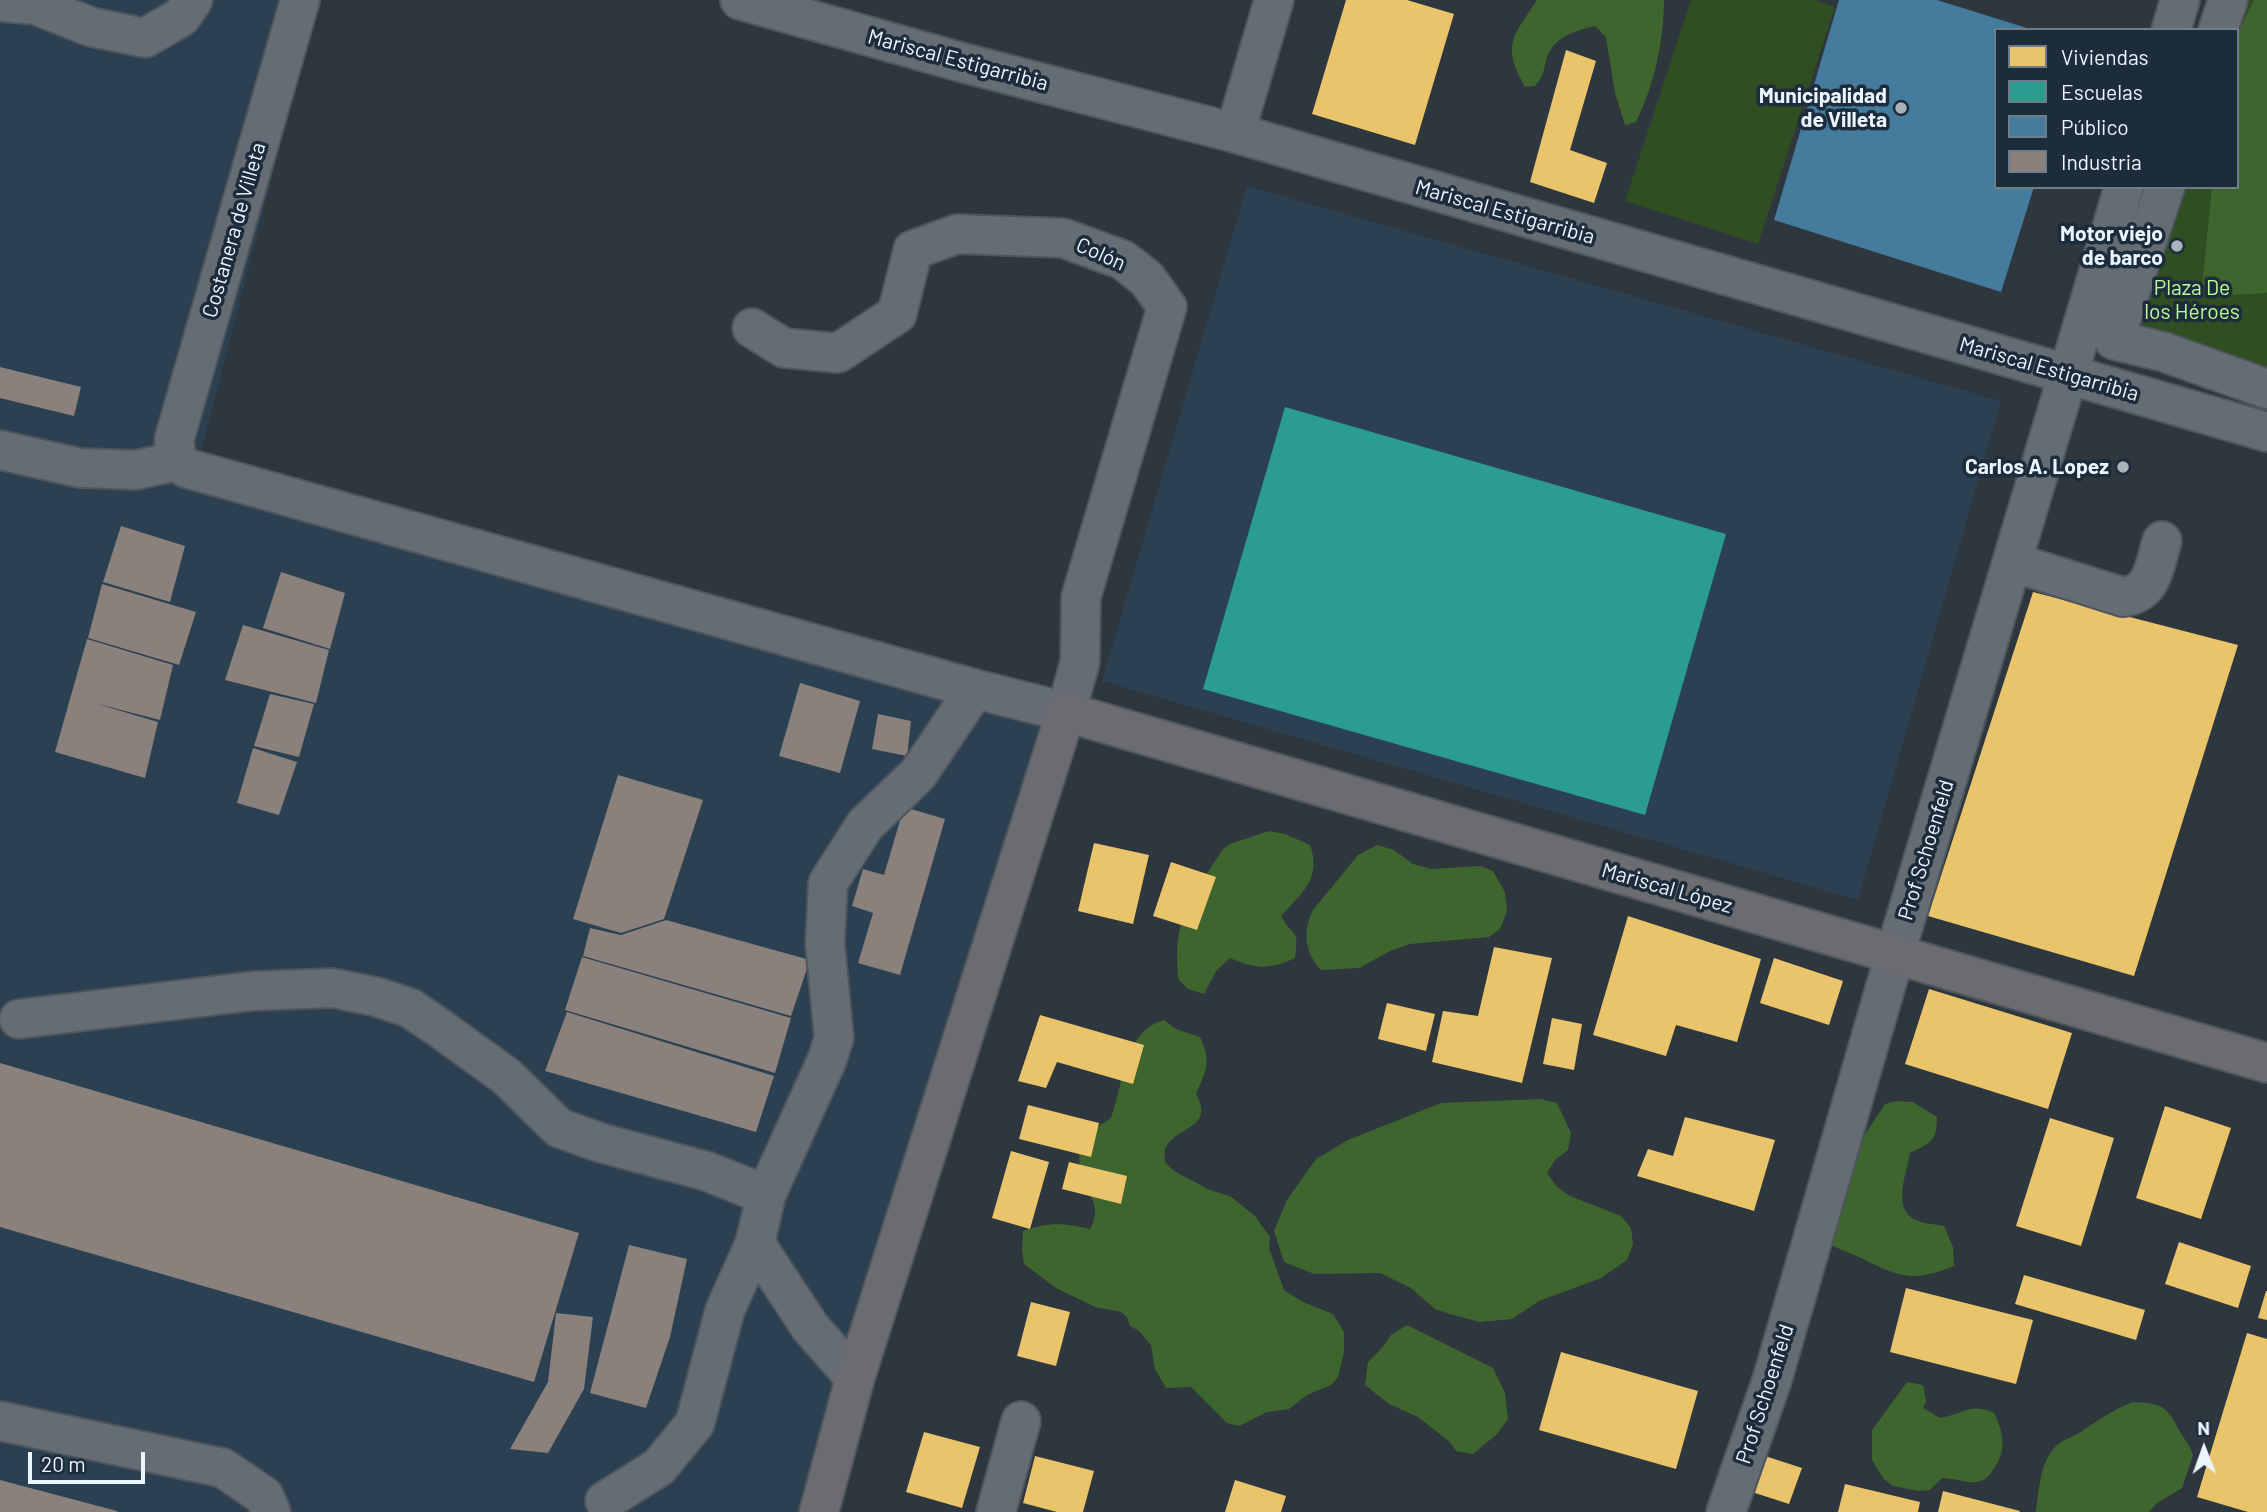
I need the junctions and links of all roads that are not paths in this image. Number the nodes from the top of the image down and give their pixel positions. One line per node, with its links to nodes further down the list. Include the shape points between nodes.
1 (193, 0): 7 (street, via 181,17 145,38 91,27 36,5)
2 (300, 0): 18 (street, Costanera de Villeta, via 174,440)
3 (740, 0): 10 (street, Mariscal Estigarribia)
4 (1274, 0): 10 (street)
5 (2180, 0): 8 (street)
6 (2228, 0): 9 (street)
7 (0, 2)
8 (2172, 28)
9 (2219, 28)
10 (1235, 134): 14 (street, Mariscal Estigarribia)
11 (2123, 189): 14 (street, Prof Schoenfeld)
12 (2164, 189): 15 (street, via 2114,340 2164,352)
13 (752, 328): 22 (street, Colón, via 784,348 838,353 897,314 913,250 957,234 1063,238 1124,260 1147,279 1167,307 1081,597 1080,662)
14 (2068, 375): 16 (street, Mariscal Estigarribia); 20 (street, Prof Schoenfeld)
15 (2267, 388)
16 (2267, 432)
17 (0, 450): 18 (street, via 80,468 136,470)
18 (177, 461): 21 (street, via 200,472)
19 (2162, 541): 20 (street, via 2147,587 2135,596 2123,597)
20 (2012, 562): 23 (street, Prof Schoenfeld)
21 (975, 689): 22 (street); 26 (street, via 918,774 865,825 828,883 825,943 834,1038)
22 (1066, 712): 23 (main road, Mariscal López); 28 (main road)
23 (1895, 954): 25 (main road, Mariscal López); 35 (street, Prof Schoenfeld, via 1772,1380)
24 (19, 1019): 26 (street, via 253,991 333,988 377,997 410,1008 461,1043 506,1076 559,1128 706,1171)
25 (2267, 1063)
26 (766, 1195): 27 (street)
27 (755, 1242): 28 (street, via 810,1327); 31 (street, via 724,1310 695,1423 659,1467)
28 (855, 1378): 33 (main road)
29 (0, 1421): 32 (street, via 223,1468 264,1496)
30 (1021, 1421): 34 (street)
31 (605, 1501)
32 (271, 1512)
33 (819, 1512)
34 (996, 1512)
35 (1726, 1512)

